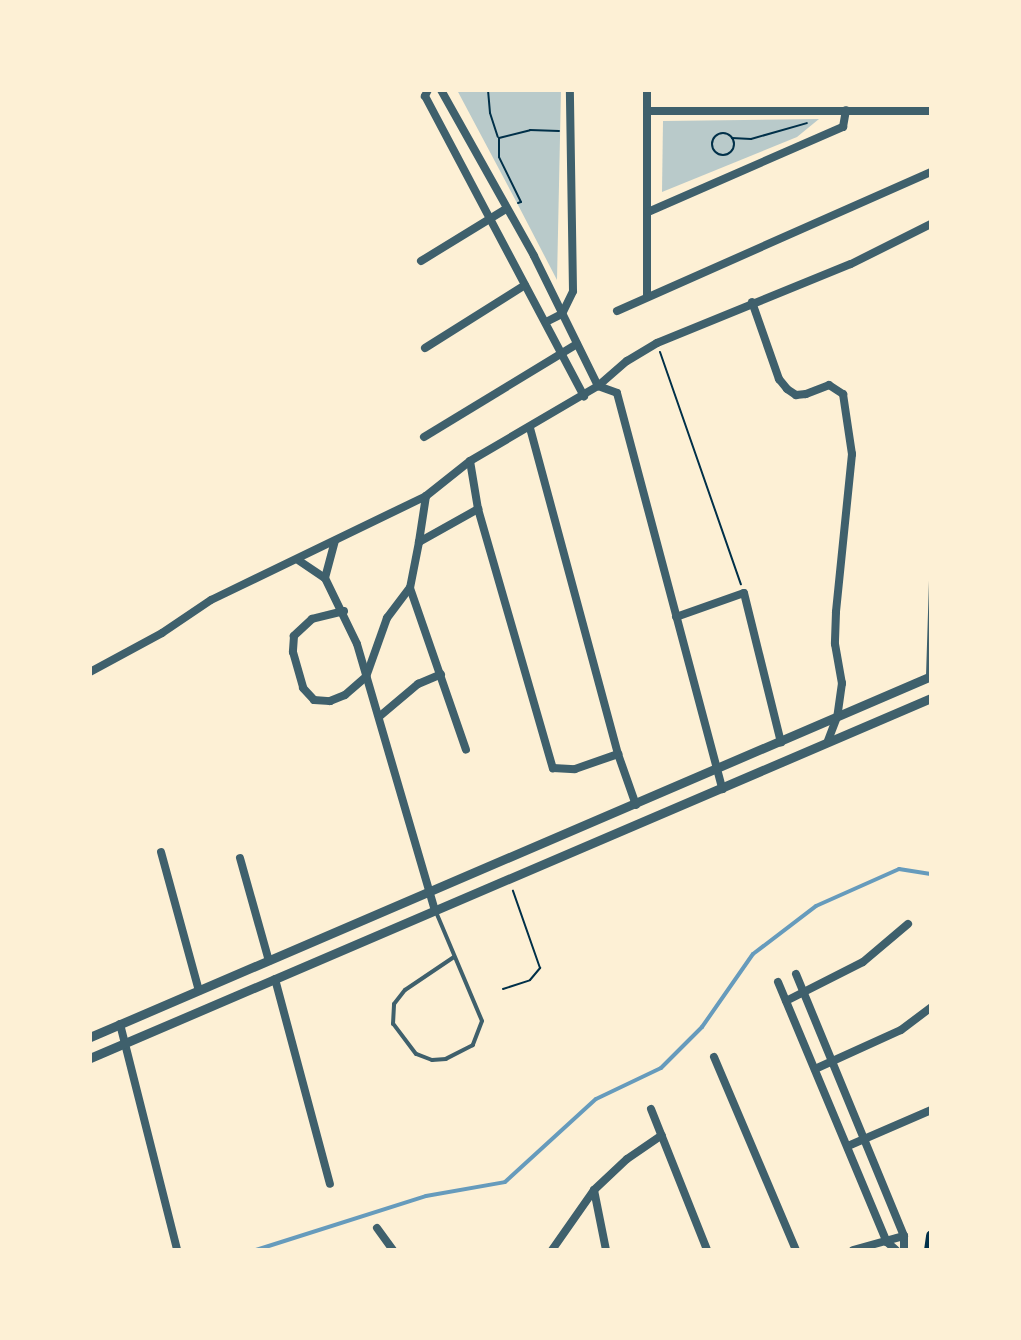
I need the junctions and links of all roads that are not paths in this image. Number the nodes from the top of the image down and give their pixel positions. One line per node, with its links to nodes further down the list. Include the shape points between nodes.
1 (441, 90): 9 (street)
2 (570, 90): 18 (street, via 573,291)
3 (647, 90): 6 (street)
4 (426, 93): 11 (street)
5 (846, 110): 6 (street); 7 (street); 10 (street, via 843,127)
6 (647, 111): 10 (street)
7 (931, 111)
8 (931, 172): 15 (street)
9 (506, 209): 11 (street); 18 (street)
10 (648, 212): 15 (street)
11 (490, 219): 13 (street); 14 (street)
12 (931, 224): 16 (street, via 851,264)
13 (421, 261)
14 (525, 285): 19 (street); 21 (street)
15 (647, 297): 17 (street)
16 (752, 302): 23 (street, via 657,343); 44 (street, via 787,389 796,395 829,385 843,394 852,454 836,612 842,683)
17 (617, 311)
18 (562, 314): 19 (street); 20 (street)
19 (546, 322): 22 (street)
20 (577, 344): 22 (street); 23 (street)
21 (425, 348)
22 (561, 353): 24 (street); 26 (street)
23 (598, 386): 24 (street); 37 (street, via 617,393)
24 (584, 396): 25 (street)
25 (530, 428): 27 (street); 48 (street)
26 (424, 437)
27 (470, 461): 28 (street); 29 (street)
28 (426, 496): 30 (street); 31 (street)
29 (478, 509): 31 (street); 48 (street, via 553,768 575,769)
30 (335, 541): 32 (street); 33 (street)
31 (419, 542): 35 (street)
32 (298, 560): 33 (street); 38 (street, via 211,600)
33 (325, 578): 36 (street)
34 (931, 580): 41 (lane)
35 (410, 588): 39 (street); 40 (street, via 387,618)
36 (344, 611): 40 (street); 40 (street, via 312,619 294,636 303,688 314,700 330,701)
37 (676, 617): 46 (street, via 744,593); 49 (street)
38 (90, 672)
39 (441, 674): 43 (street, via 418,684); 47 (street)
40 (366, 677): 43 (street)
41 (929, 677): 44 (street)
42 (931, 698): 45 (street)
43 (380, 716): 54 (street)
44 (837, 717): 45 (street); 46 (street)
45 (828, 740): 50 (street)
46 (781, 742): 49 (street)
47 (466, 750)
48 (618, 754): 51 (street)
49 (716, 769): 50 (street); 51 (street)
50 (722, 789): 55 (street)
51 (636, 805): 54 (street)
52 (161, 852): 62 (street)
53 (240, 858): 58 (street)
54 (428, 892): 55 (street); 58 (street)
55 (435, 910): 57 (lane); 60 (street)
56 (908, 924): 63 (street, via 863,962)
57 (454, 957): 57 (lane, via 482,1021 473,1045 432,1060 416,1054 393,1024 394,1004 405,990)
58 (269, 961): 62 (street)
59 (796, 974): 63 (street)
60 (275, 979): 68 (street); 78 (street)
61 (778, 982): 64 (street)
62 (199, 991): 66 (street)
63 (804, 993): 64 (street); 71 (street)
64 (786, 1001): 72 (street)
65 (931, 1007): 71 (street, via 901,1030)
66 (120, 1024): 67 (street); 68 (street)
67 (90, 1037)
68 (125, 1043): 70 (street); 84 (street)
69 (714, 1057): 89 (street)
70 (90, 1058)
71 (833, 1062): 72 (street); 76 (street)
72 (815, 1069): 77 (street)
73 (651, 1109): 75 (street)
74 (931, 1110): 76 (street)
75 (662, 1135): 79 (street); 88 (street)
76 (866, 1138): 77 (street); 82 (street)
77 (848, 1146): 83 (street)
78 (330, 1184)
79 (594, 1190): 86 (street); 87 (street)
80 (377, 1228): 85 (street)
81 (931, 1235): 93 (main road)
82 (904, 1236): 83 (street); 92 (street)
83 (887, 1242): 90 (street); 91 (street)
84 (177, 1250)
85 (393, 1250)
86 (552, 1250)
87 (606, 1250)
88 (707, 1250)
89 (796, 1250)
90 (853, 1250)
91 (896, 1250)
92 (904, 1250)
93 (929, 1250)

